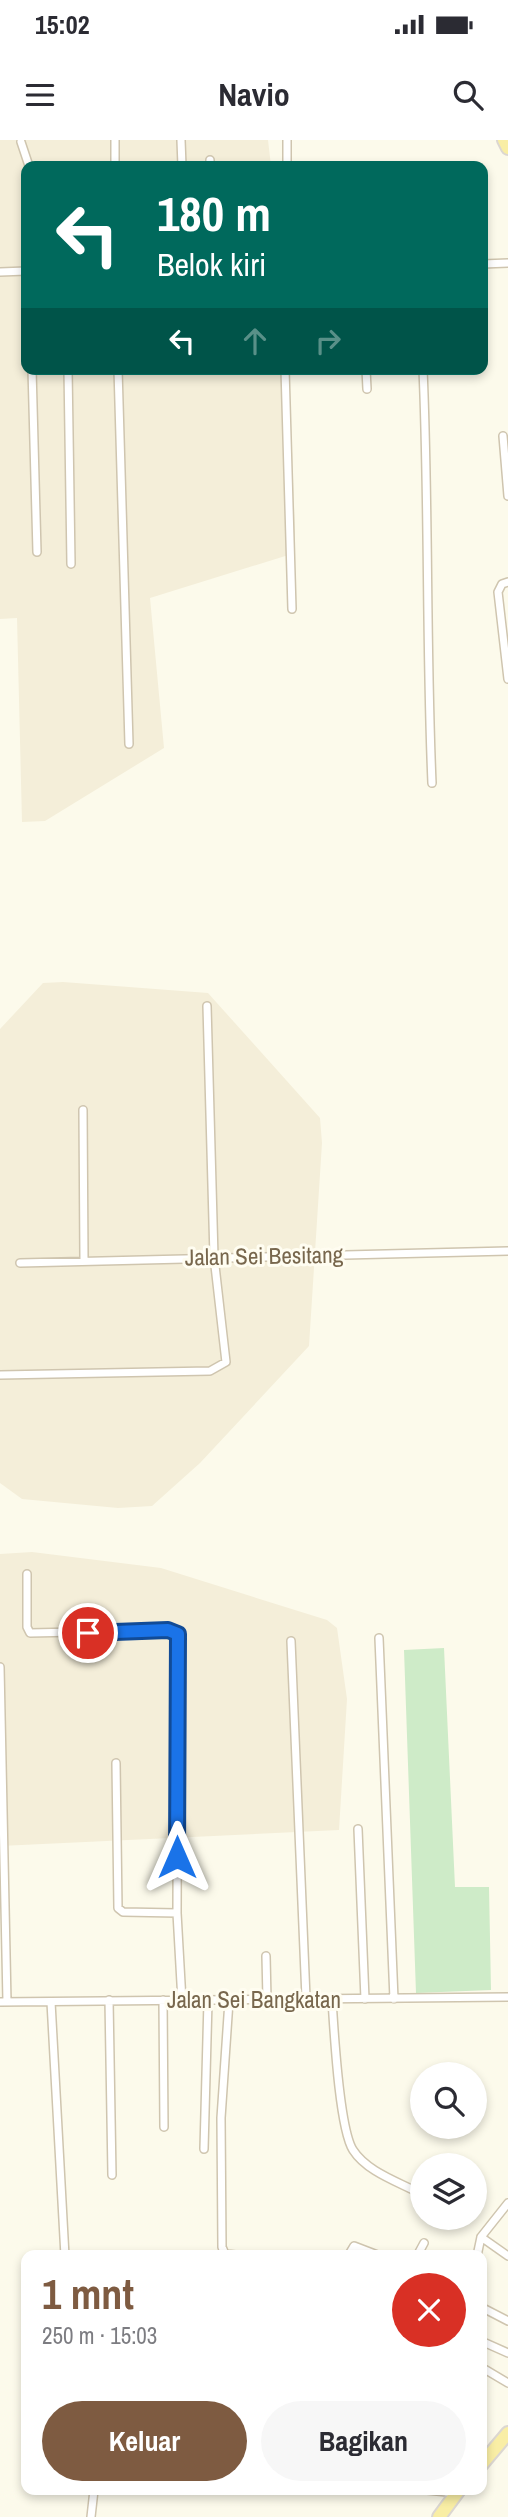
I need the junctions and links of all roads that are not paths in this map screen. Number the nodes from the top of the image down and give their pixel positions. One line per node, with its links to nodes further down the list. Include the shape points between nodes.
1 (115, 140): 8 (street)
2 (181, 140): 9 (street)
3 (286, 140): 10 (street)
4 (504, 140): 6 (main road)
5 (22, 142): 7 (street)
6 (508, 148)
7 (28, 161)
8 (115, 161)
9 (182, 161)
10 (287, 161)
11 (508, 263): 12 (street)
12 (488, 264)
13 (21, 271): 14 (street)
14 (0, 272)
15 (32, 375): 24 (street)
16 (68, 375): 25 (street)
17 (118, 375): 29 (street)
18 (285, 375): 27 (street)
19 (366, 375): 21 (street)
20 (423, 375): 30 (street)
21 (367, 389)
22 (503, 436): 23 (street)
23 (508, 496)
24 (37, 552)
25 (71, 564)
26 (508, 582): 28 (street, via 502,583 498,592)
27 (292, 609)
28 (508, 679)
29 (129, 744)
30 (432, 783)
31 (207, 1006): 34 (street)
32 (83, 1110): 35 (street)
33 (508, 1251): 34 (street, Jalan Sei Besitang)
34 (214, 1257): 35 (street, Jalan Sei Besitang); 37 (street, via 227,1359 217,1369)
35 (84, 1259): 36 (street, Jalan Sei Besitang)
36 (20, 1263)
37 (0, 1375)
38 (27, 1574): 44 (street, via 30,1633 168,1630 178,1634)
39 (379, 1638): 50 (street)
40 (291, 1641): 47 (street)
41 (0, 1667): 57 (street)
42 (116, 1763): 44 (street, via 118,1908 123,1912)
43 (358, 1829): 49 (street)
44 (177, 1913): 54 (street)
45 (266, 1956): 48 (street)
46 (508, 1997): 50 (street, Jalan Sei Bangkatan)
47 (306, 1998): 48 (street, Jalan Sei Bangkatan); 53 (street, Jalan Sei Bangkatan)
48 (267, 1999): 56 (street, Jalan Sei Bangkatan)
49 (365, 1999): 50 (street, Jalan Sei Bangkatan); 53 (street, Jalan Sei Bangkatan)
50 (394, 1999)
51 (109, 2000): 52 (street, Jalan Sei Bangkatan); 58 (street, Jalan Sei Bangkatan); 61 (street)
52 (163, 2000): 54 (street, Jalan Sei Bangkatan); 59 (street)
53 (332, 2000): 62 (street, via 335,2060 349,2141 366,2164)
54 (182, 2001): 55 (street, Jalan Sei Bangkatan)
55 (208, 2001): 56 (street, Jalan Sei Bangkatan); 60 (street)
56 (229, 2001): 67 (street, via 221,2118)
57 (4, 2002): 58 (street, Jalan Sei Bangkatan)
58 (51, 2002): 66 (street)
59 (164, 2127)
60 (204, 2148)
61 (112, 2175)
62 (410, 2188)
63 (508, 2203): 64 (street)
64 (481, 2237): 71 (street); 72 (street)
65 (424, 2243): 70 (street)
66 (65, 2250)
67 (224, 2250)
68 (352, 2250): 69 (street, via 354,2246)
69 (369, 2250)
70 (420, 2250)
71 (478, 2250)
72 (508, 2256)
73 (487, 2310): 74 (street)
74 (508, 2320)
75 (487, 2344): 76 (street)
76 (508, 2353)
77 (487, 2371): 78 (street)
78 (508, 2383)
79 (506, 2441): 80 (main road)
80 (487, 2459)
81 (93, 2495): 83 (street)
82 (456, 2495): 84 (main road)
83 (91, 2517)
84 (439, 2517)

